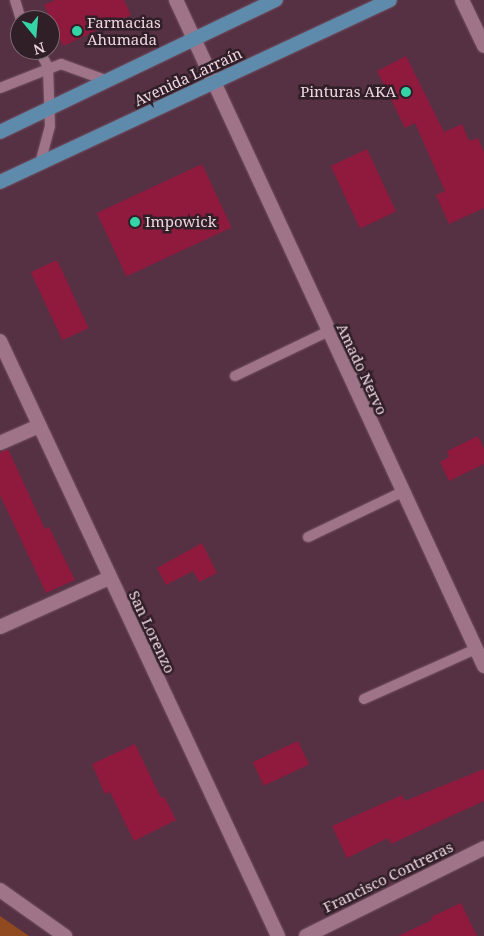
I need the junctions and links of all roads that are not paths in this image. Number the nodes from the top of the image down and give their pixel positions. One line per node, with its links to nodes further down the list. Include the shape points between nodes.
1 (176, 0): 5 (street, Amado Nervo)
2 (276, 0): 5 (main road, Avenida Larraín)
3 (390, 0): 10 (main road, Avenida Larraín)
4 (462, 0): 6 (street)
5 (194, 40): 9 (main road, Avenida Larraín); 10 (street, Amado Nervo)
6 (484, 46)
7 (44, 60): 8 (lane)
8 (48, 67): 9 (lane, via 61,64); 11 (lane); 12 (lane)
9 (108, 81): 12 (main road, Avenida Larraín)
10 (213, 84): 14 (main road, Avenida Larraín); 16 (street, Amado Nervo)
11 (0, 88)
12 (50, 108): 13 (main road, Avenida Larraín); 14 (lane, via 48,143)
13 (0, 132)
14 (40, 164): 15 (main road, Avenida Larraín)
15 (0, 182)
16 (327, 332): 18 (lane); 21 (street, Amado Nervo)
17 (0, 341): 19 (street, San Lorenzo)
18 (235, 376)
19 (39, 426): 20 (street); 23 (street, San Lorenzo)
20 (0, 443)
21 (402, 492): 22 (lane); 25 (street, Amado Nervo)
22 (308, 537)
23 (109, 578): 24 (street); 31 (street, San Lorenzo)
24 (0, 627)
25 (476, 648): 26 (street, Amado Nervo); 27 (lane)
26 (484, 666)
27 (364, 700)
28 (484, 848): 32 (street, Francisco Contreras)
29 (0, 890): 30 (street)
30 (65, 936)
31 (278, 936)
32 (306, 936)

